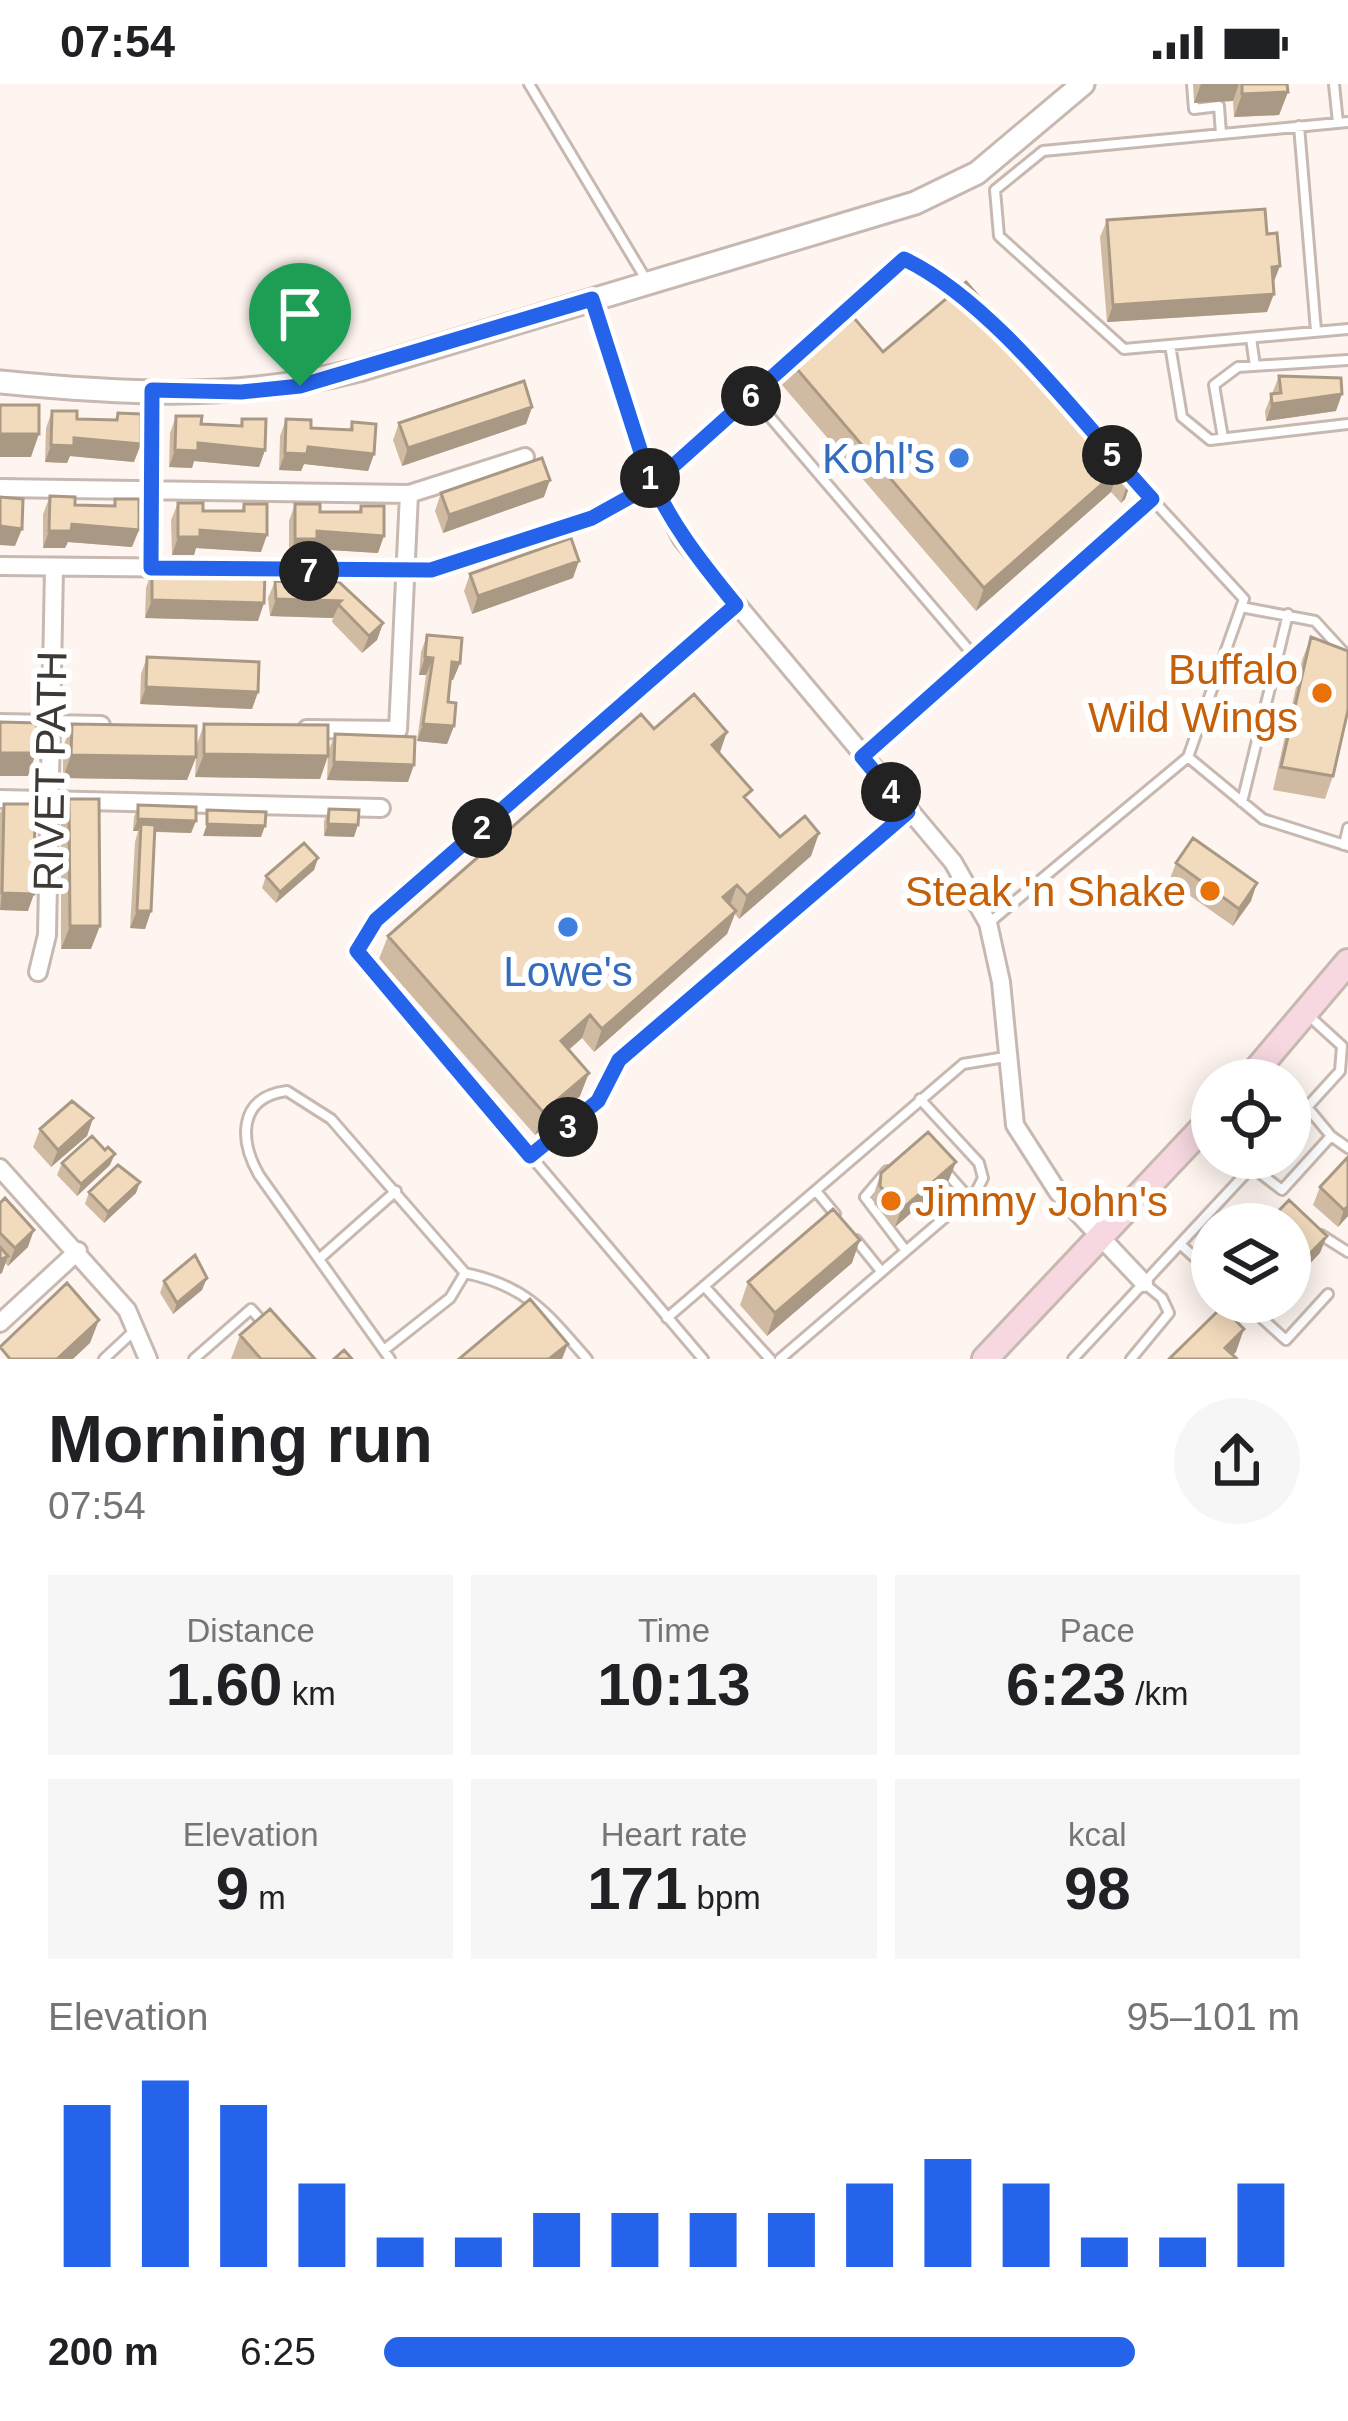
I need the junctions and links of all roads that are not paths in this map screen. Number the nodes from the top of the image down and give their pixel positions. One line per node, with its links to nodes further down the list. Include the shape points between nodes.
1 (529, 84): 8 (lane)
2 (1083, 84): 8 (street, via 987,165 938,194)
3 (1192, 84): 7 (lane, via 1194,109 1219,106)
4 (1334, 84): 5 (lane)
5 (1343, 122): 6 (lane)
6 (1300, 126): 7 (lane); 12 (lane)
7 (1221, 134): 14 (lane, via 1042,151 995,190 999,236 1124,349)
8 (648, 282): 9 (street)
9 (592, 299): 18 (street, via 300,386); 24 (street)
10 (966, 300): 19 (lane, via 904,259)
11 (1348, 328): 12 (lane)
12 (1316, 332): 13 (lane)
13 (1251, 338): 14 (lane); 16 (lane)
14 (1170, 345): 21 (lane, via 1182,417 1210,440)
15 (1348, 360): 16 (lane)
16 (1255, 366): 21 (lane, via 1238,367 1214,385)
17 (0, 382): 18 (street)
18 (152, 390): 26 (street)
19 (752, 396): 24 (lane); 36 (lane)
20 (1348, 424): 21 (lane)
21 (1223, 438)
22 (525, 458): 27 (street)
23 (1121, 465): 28 (lane)
24 (653, 484): 32 (street, via 618,507 534,539); 33 (street, via 682,539)
25 (0, 488): 26 (street)
26 (151, 490): 27 (street); 31 (street)
27 (409, 494): 32 (street)
28 (1152, 499): 34 (lane, via 1244,599); 36 (lane)
29 (0, 566): 30 (street)
30 (54, 568): 31 (street); 39 (street, RIVET PATH)
31 (151, 568): 32 (street)
32 (407, 573): 41 (street, via 398,730)
33 (736, 605): 42 (street); 68 (lane, via 376,920 357,951)
34 (1241, 608): 35 (lane); 43 (lane)
35 (1288, 614): 37 (lane, via 1315,621); 46 (lane)
36 (975, 656): 42 (lane)
37 (1348, 657)
38 (0, 723): 39 (street)
39 (50, 724): 40 (street); 45 (street, RIVET PATH)
40 (123, 725)
41 (283, 728)
42 (862, 757): 48 (street)
43 (1188, 757): 46 (lane); 51 (lane)
44 (0, 799): 45 (street)
45 (49, 800): 47 (street); 53 (street, RIVET PATH, via 47,935)
46 (1242, 802): 50 (lane, via 1263,819)
47 (381, 808)
48 (908, 812): 51 (street, via 953,862); 68 (lane, via 619,1060 598,1101)
49 (1348, 828): 50 (lane)
50 (1346, 845)
51 (988, 923): 56 (street)
52 (1348, 962): 54 (main road)
53 (38, 972)
54 (1307, 1014): 55 (lane); 57 (main road)
55 (1345, 1044): 58 (lane)
56 (1006, 1057): 59 (lane, via 963,1064); 80 (street, via 1015,1125 1058,1192)
57 (1266, 1059)
58 (1344, 1074): 60 (lane)
59 (920, 1099): 62 (lane); 75 (lane)
60 (1311, 1104)
61 (1311, 1113): 64 (lane)
62 (945, 1126): 63 (lane); 66 (lane); 77 (lane, via 979,1163 983,1178)
63 (928, 1136)
64 (1331, 1136): 67 (lane); 76 (lane)
65 (1191, 1140): 80 (main road)
66 (940, 1144)
67 (1348, 1148)
68 (530, 1156): 93 (lane)
69 (937, 1161): 77 (lane)
70 (897, 1162): 83 (lane, via 865,1197)
71 (0, 1168): 82 (street)
72 (1241, 1179): 81 (lane)
73 (1266, 1179): 76 (lane)
74 (396, 1191): 86 (lane); 86 (lane, via 331,1119 287,1091 268,1093 251,1109 244,1149); 88 (lane)
75 (816, 1191): 87 (lane); 90 (lane)
76 (1279, 1191): 78 (lane)
77 (968, 1197): 83 (lane)
78 (1285, 1202)
79 (1319, 1233): 84 (lane)
80 (1100, 1237): 89 (street); 107 (main road)
81 (1180, 1244): 85 (lane); 89 (lane)
82 (79, 1251): 94 (street); 97 (street)
83 (906, 1251): 87 (lane)
84 (1348, 1252)
85 (1191, 1254)
86 (319, 1259): 99 (lane)
87 (881, 1271): 106 (lane)
88 (465, 1274): 99 (lane); 103 (lane, via 505,1281 542,1307)
89 (1144, 1283): 108 (lane); 109 (lane, via 1169,1312)
90 (704, 1286): 93 (lane); 105 (lane)
91 (1328, 1294): 92 (lane)
92 (1311, 1313)
93 (668, 1318): 104 (lane)
94 (0, 1323)
95 (1267, 1323): 96 (lane, via 1286,1340)
96 (1302, 1323)
97 (136, 1329): 100 (lane); 101 (street)
98 (280, 1342): 102 (lane, via 251,1310)
99 (387, 1355)
100 (104, 1359)
101 (148, 1359)
102 (194, 1359)
103 (586, 1359)
104 (703, 1359)
105 (770, 1359)
106 (781, 1359)
107 (985, 1359)
108 (1073, 1359)
109 (1131, 1359)

